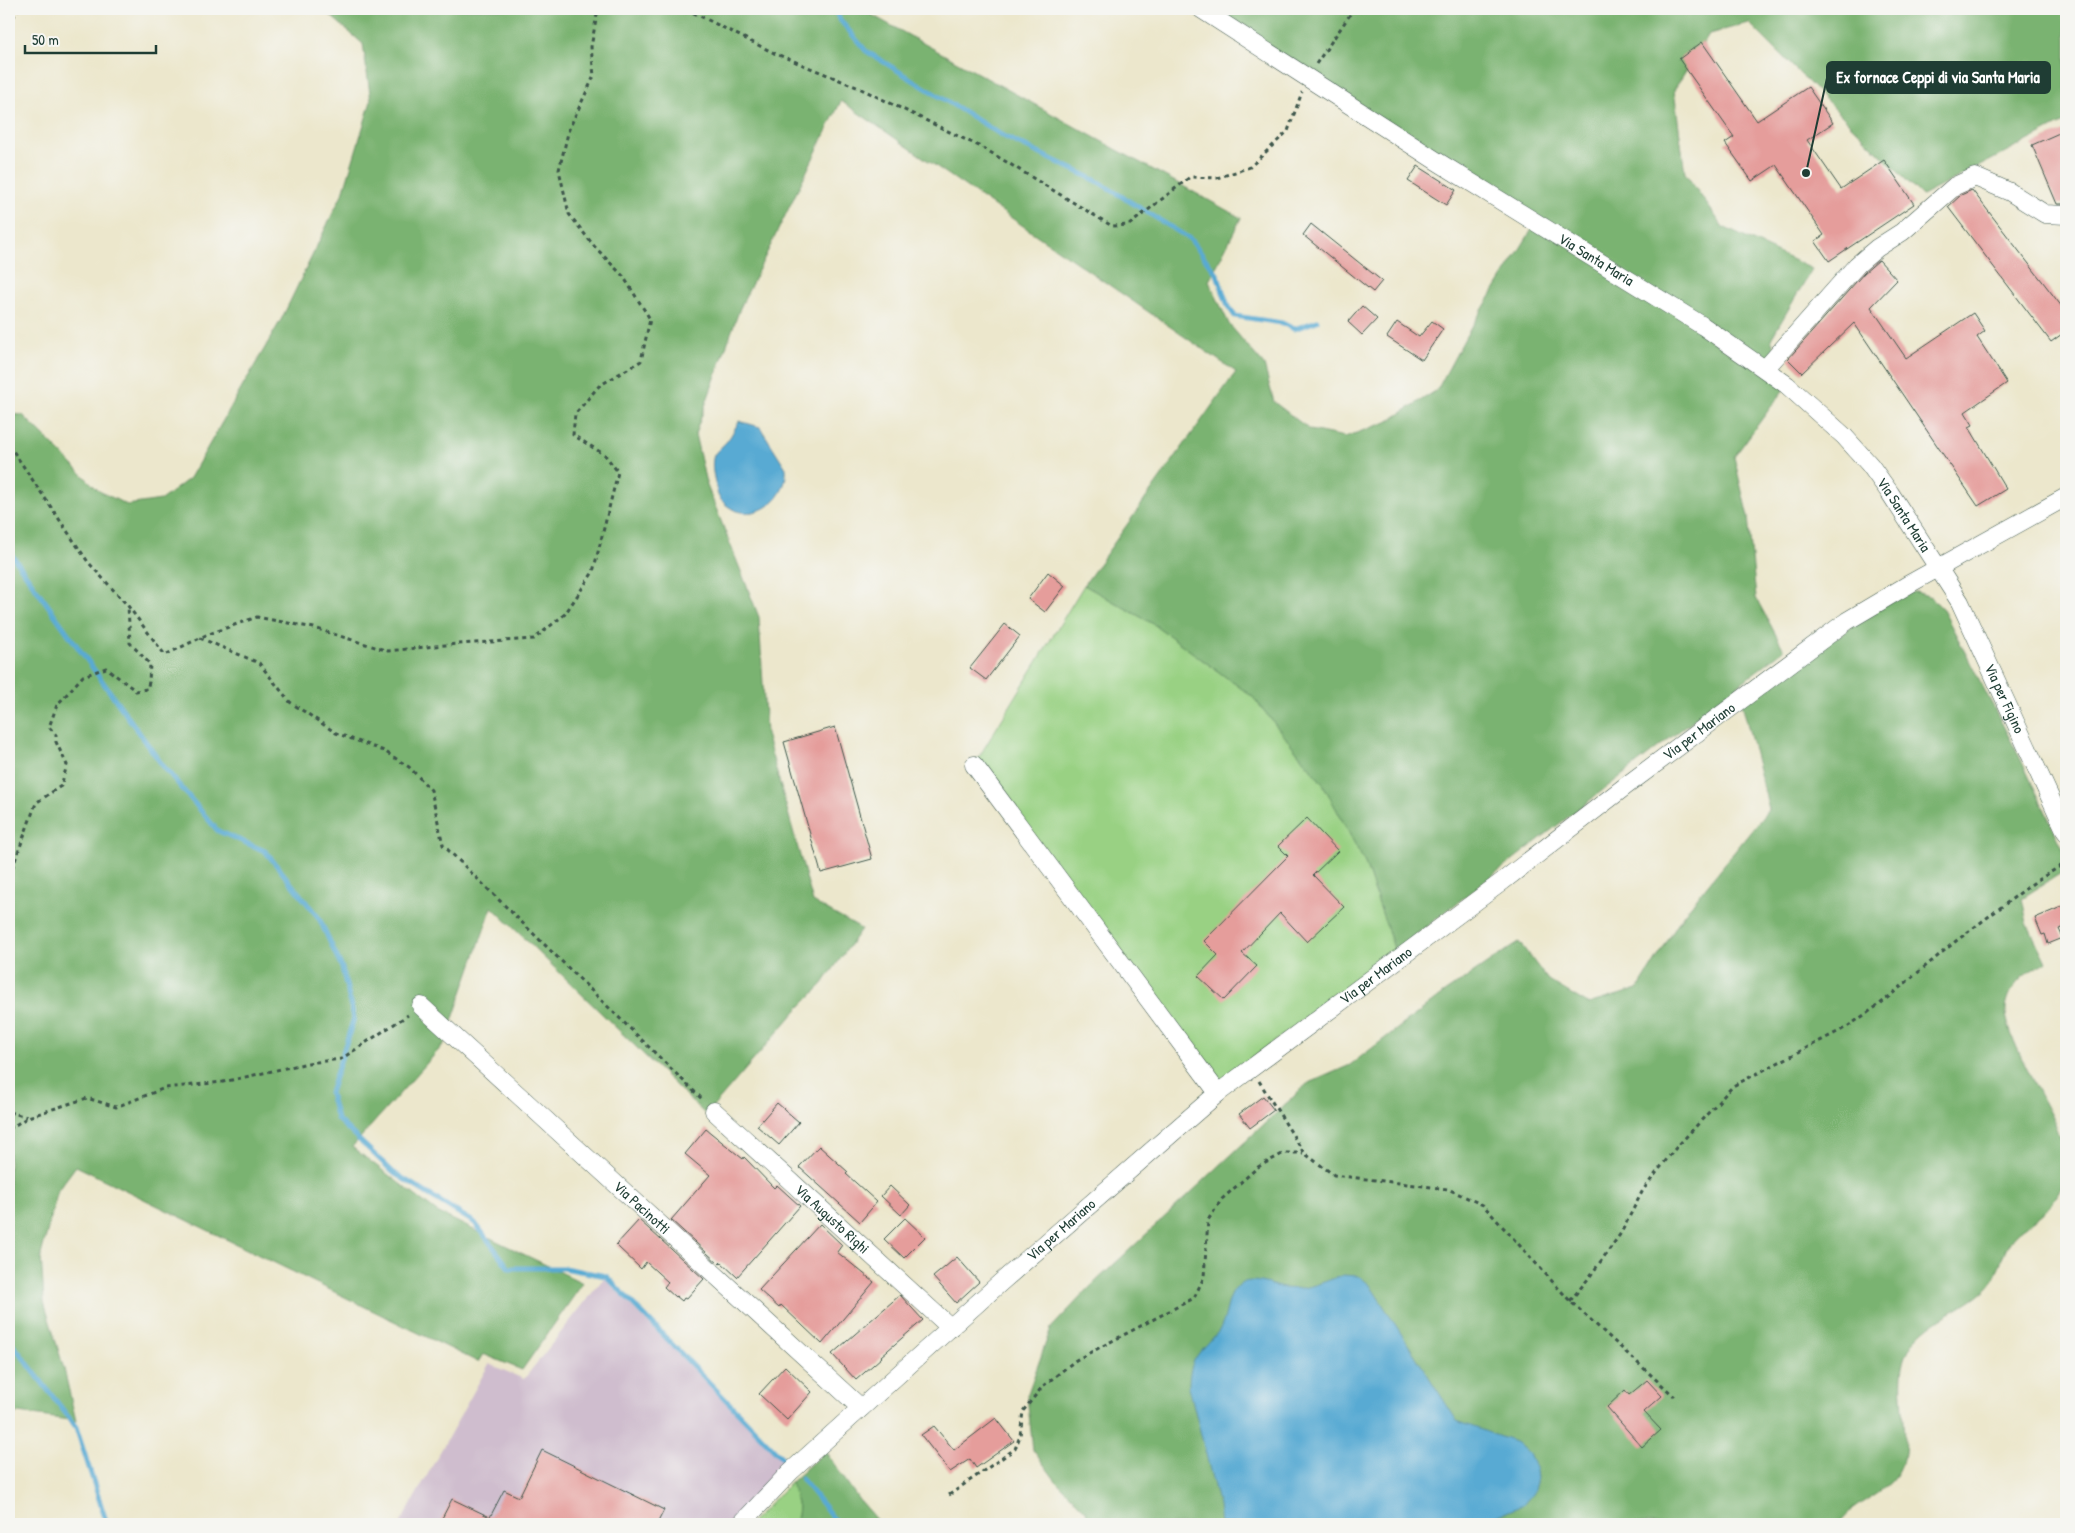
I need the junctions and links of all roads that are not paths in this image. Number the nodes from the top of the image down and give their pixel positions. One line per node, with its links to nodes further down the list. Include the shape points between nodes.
1 (1201, 9): 3 (street, Via Santa Maria, via 1703,326)
2 (2066, 215): 3 (street, via 2045,214 2010,192 1975,177 1955,186 1902,232 1857,265)
3 (1765, 369): 5 (street, Via Santa Maria, via 1787,384 1844,436 1870,465)
4 (2066, 497): 5 (street, Via per Mariano)
5 (1938, 568): 7 (street, Via per Figino, via 1960,602); 9 (street, Via per Mariano, via 1847,621)
6 (974, 765): 9 (street)
7 (2066, 832)
8 (421, 1006): 12 (street, Via Pacinotti)
9 (1218, 1093): 11 (street, Via per Mariano)
10 (714, 1111): 11 (street, Via Augusto Righi)
11 (951, 1328): 12 (street, Via per Mariano)
12 (861, 1408): 13 (street, Via per Mariano, via 790,1472)
13 (741, 1524)

